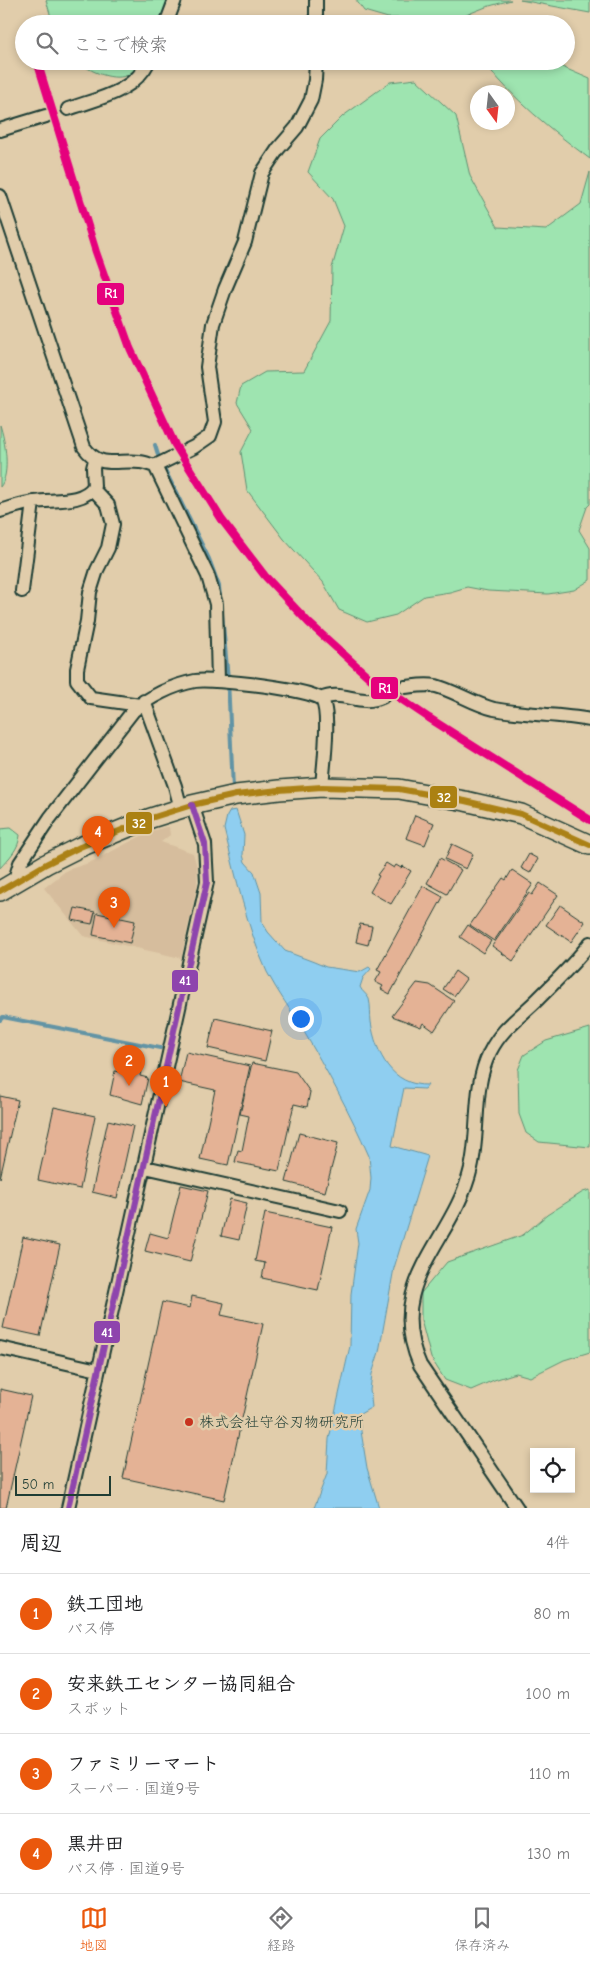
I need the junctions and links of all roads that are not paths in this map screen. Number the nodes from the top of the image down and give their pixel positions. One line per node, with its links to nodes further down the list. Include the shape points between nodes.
1 (175, 0): 3 (street)
2 (316, 0): 4 (street)
3 (169, 15)
4 (316, 15)
5 (144, 70): 7 (street, via 123,89)
6 (316, 70): 12 (street, via 311,100 297,127 262,172 246,242 214,324 207,367 215,422 210,436)
7 (68, 110)
8 (46, 116): 9 (street)
9 (0, 130)
10 (0, 196): 11 (street, via 84,447)
11 (95, 460): 12 (street); 13 (street)
12 (155, 466): 17 (street, via 208,576 216,604)
13 (92, 489): 14 (street, via 77,498); 21 (street, via 108,505 112,524 108,548 90,592 77,680 91,698)
14 (33, 502): 15 (street); 16 (street)
15 (0, 511)
16 (22, 591)
17 (225, 682): 20 (street, via 271,686); 21 (street, via 195,681 171,688)
18 (405, 687): 22 (street, via 437,687 492,708)
19 (382, 697): 20 (street, via 364,701 335,694)
20 (321, 699): 23 (street, via 326,723)
21 (142, 703): 24 (street); 26 (street, via 50,818 20,863)
22 (590, 720)
23 (322, 787): 24 (highway, via 236,795); 25 (highway, via 399,789 465,801 521,814)
24 (186, 807): 26 (highway, via 80,847); 29 (street, via 205,844 207,882)
25 (590, 845)
26 (17, 880): 27 (highway)
27 (0, 891)
28 (590, 943): 34 (street, via 504,1031 489,1052 481,1082 471,1170 454,1213 418,1277 409,1314 412,1342 420,1365)
29 (145, 1167): 30 (street); 32 (street)
30 (340, 1211)
31 (0, 1348): 32 (street)
32 (98, 1370): 33 (street)
33 (68, 1508)
34 (517, 1508)

